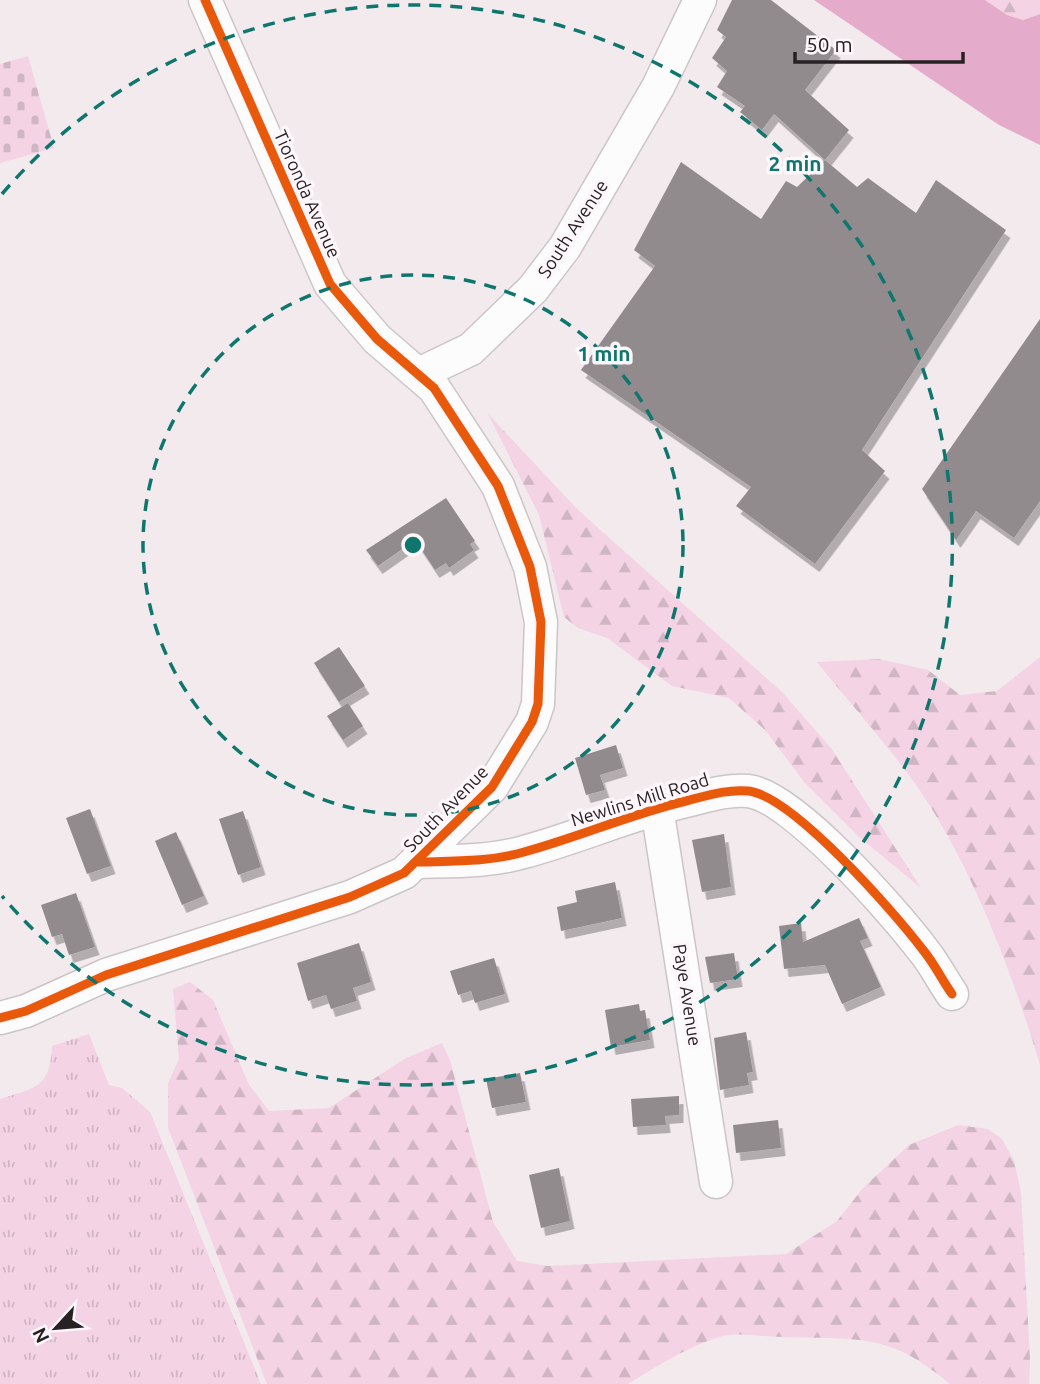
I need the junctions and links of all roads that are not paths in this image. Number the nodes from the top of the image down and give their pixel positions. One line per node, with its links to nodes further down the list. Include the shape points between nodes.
1 (205, 0): 3 (street, Tioronda Avenue, via 330,284 377,339)
2 (700, 0): 3 (street, South Avenue, via 658,87 557,257 533,289 471,349)
3 (419, 374): 5 (street, South Avenue, via 434,388 498,486 517,529 541,622 541,687 532,722 492,788)
4 (657, 808): 5 (street, Newlins Mill Road, via 522,853); 6 (street, Newlins Mill Road, via 719,792 763,795 829,846 877,896 925,951); 8 (street, Paye Avenue)
5 (419, 862): 7 (street, South Avenue, via 350,897 106,975)
6 (952, 994)
7 (0, 1018)
8 (716, 1182)

